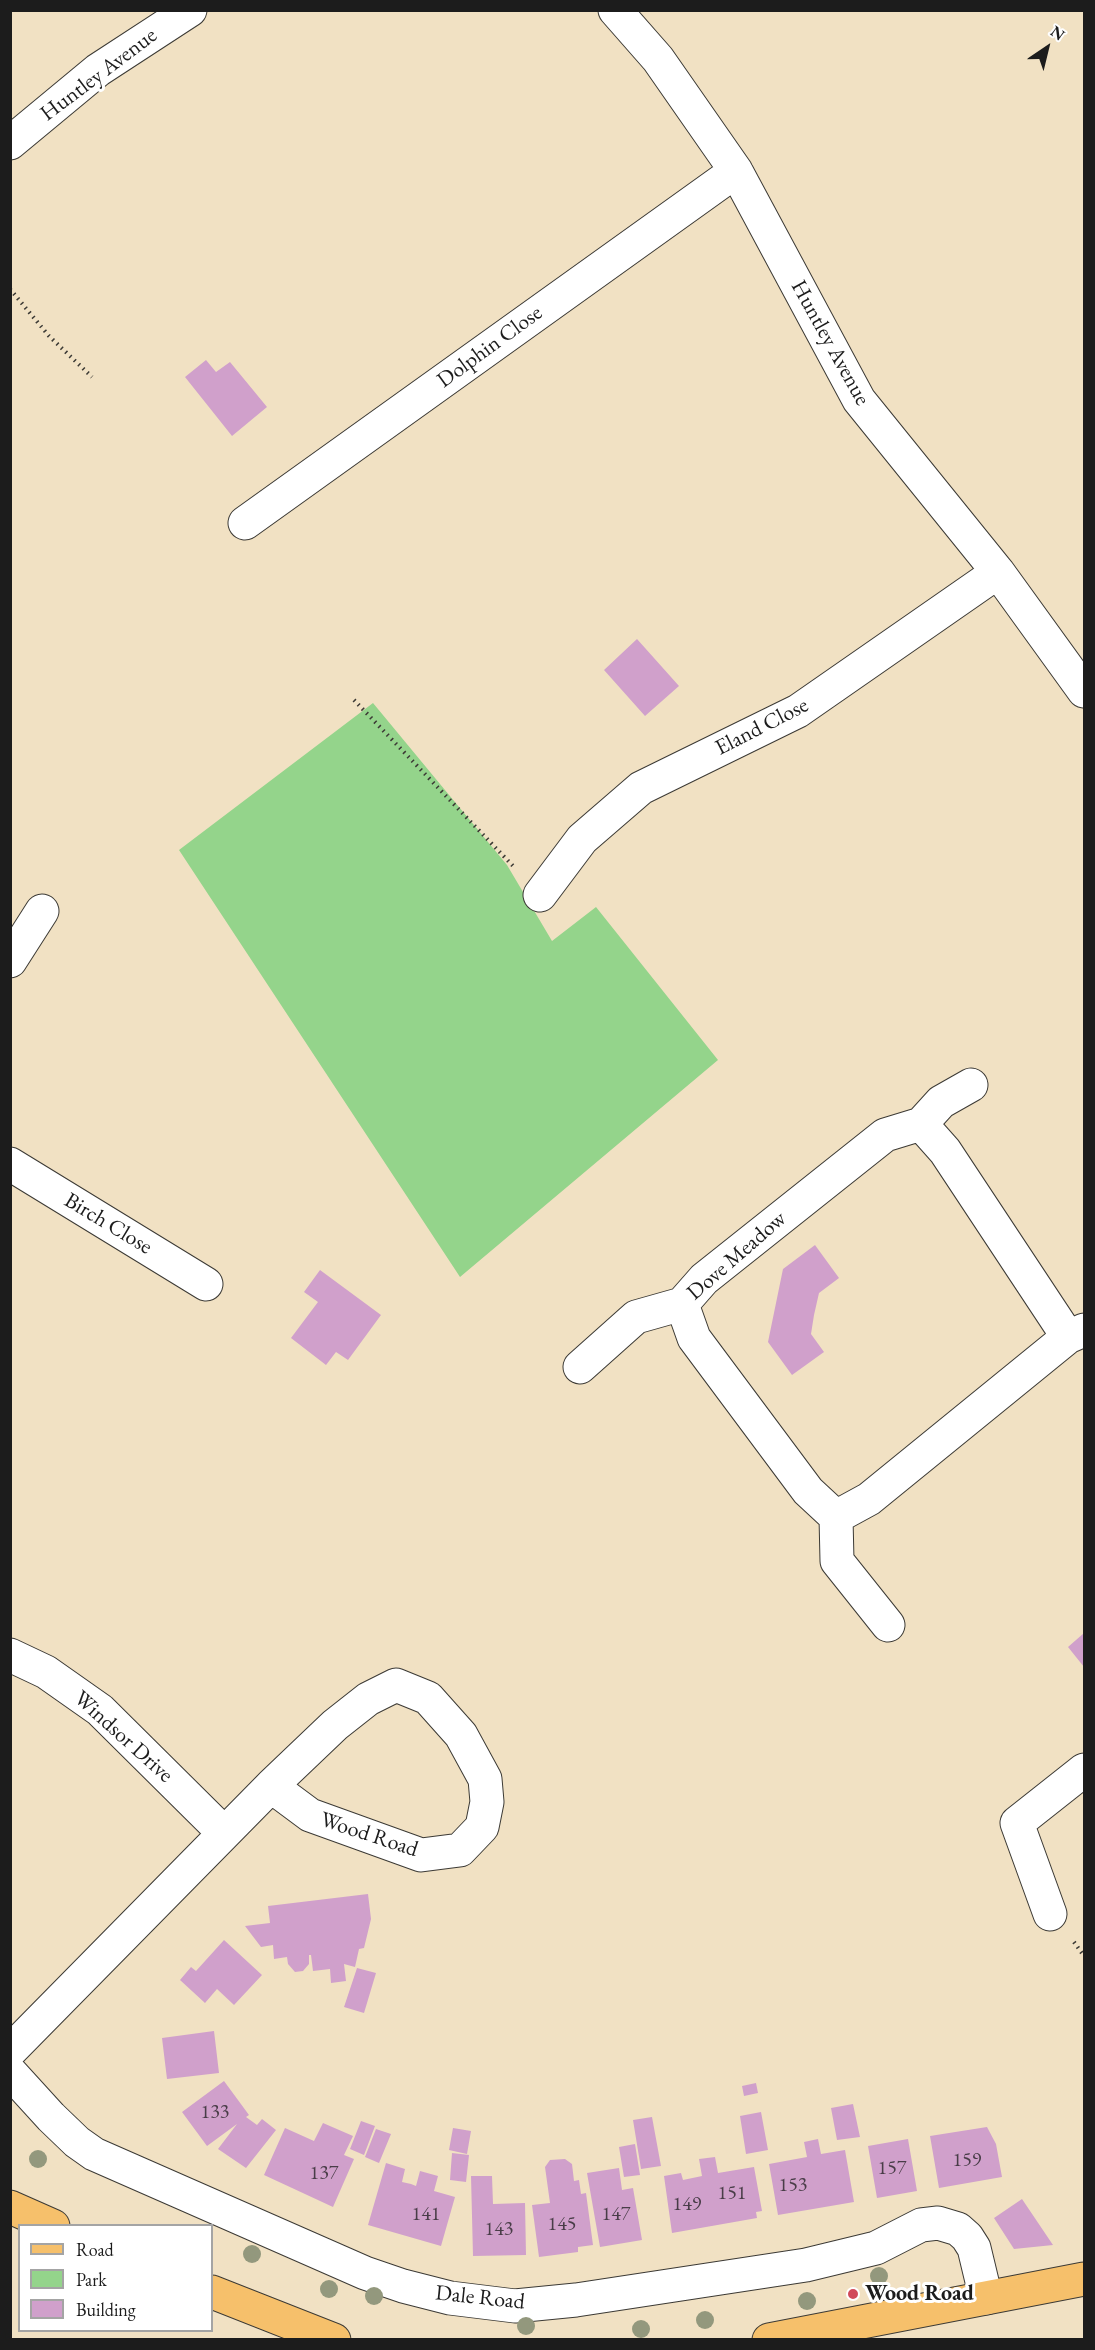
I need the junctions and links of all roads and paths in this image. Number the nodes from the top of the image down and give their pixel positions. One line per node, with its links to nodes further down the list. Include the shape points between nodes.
1 (190, 10): 3 (street, Huntley Avenue, via 98,70)
2 (615, 10): 4 (street, Huntley Avenue, via 658,59)
3 (10, 142)
4 (736, 171): 7 (street, Dolphin Close); 8 (street, Huntley Avenue, via 859,400)
5 (10, 289): 6 (path)
6 (92, 377)
7 (244, 523)
8 (998, 572): 9 (street, Huntley Avenue); 11 (street, Eland Close, via 798,711 641,788 582,838)
9 (1084, 691)
10 (354, 700): 11 (path)
11 (540, 895)
12 (42, 911): 13 (street)
13 (10, 961)
14 (971, 1085): 15 (street, via 941,1102)
15 (921, 1124): 18 (street, Dove Meadow, via 885,1135 704,1279); 19 (street, via 945,1151)
16 (10, 1164): 17 (street, Birch Close)
17 (206, 1284)
18 (682, 1304): 20 (street, via 636,1317); 21 (street, Dove Meadow, via 694,1338 808,1491)
19 (1076, 1334): 21 (street, via 869,1499)
20 (580, 1367)
21 (836, 1517): 22 (street, via 837,1561)
22 (888, 1626)
23 (10, 1655): 26 (street, Windsor Drive, via 46,1672 100,1710)
24 (1084, 1770): 27 (street, via 1017,1823)
25 (272, 1785): 25 (street, Wood Road, via 335,1725 368,1699 396,1685 428,1698 461,1735 485,1779 487,1802 482,1827 460,1850 421,1856 310,1815); 26 (street, Wood Road)
26 (224, 1833): 28 (street, Wood Road)
27 (1050, 1914)
28 (10, 2051)
29 (10, 2072): 34 (street, Dale Road, via 51,2117 94,2154 365,2273 441,2296 515,2306 576,2300 806,2265 876,2248 921,2225 938,2223 967,2236 974,2248)
30 (10, 2207): 31 (main road)
31 (48, 2224)
32 (1084, 2279): 34 (main road)
33 (213, 2292): 35 (main road)
34 (986, 2298): 36 (main road)
35 (334, 2340)
36 (769, 2340)

